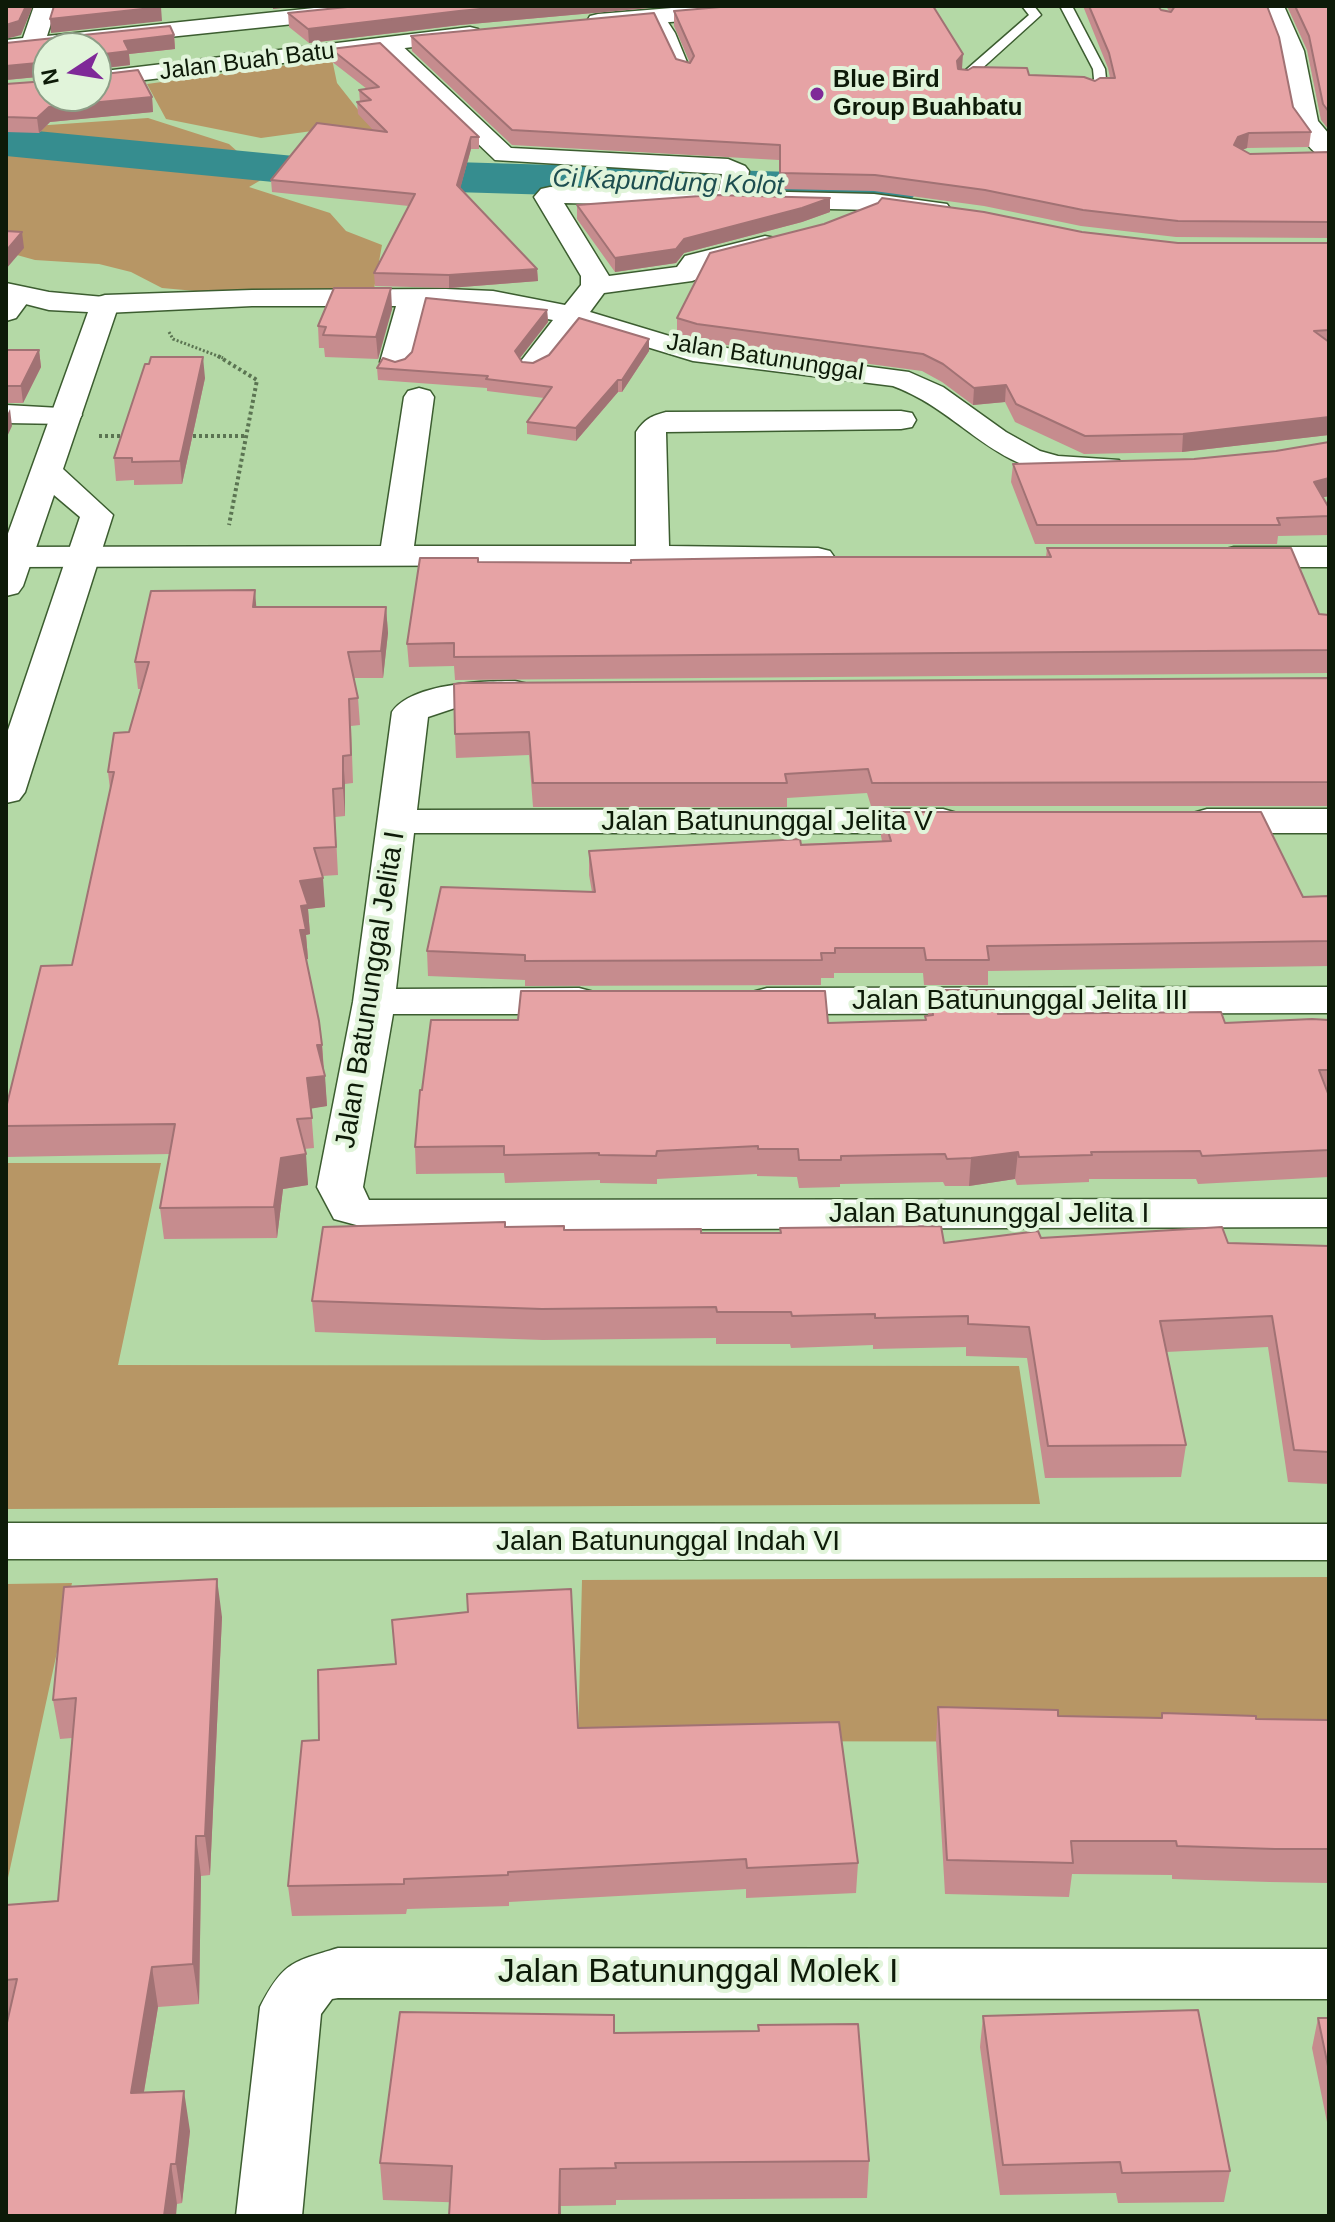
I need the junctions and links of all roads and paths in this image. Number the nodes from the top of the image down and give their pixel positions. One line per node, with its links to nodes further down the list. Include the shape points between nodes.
1 (64, 6): 13 (street, via 44,8)
2 (225, 6): 9 (street)
3 (399, 6): 9 (street)
4 (779, 6): 8 (street)
5 (1028, 6): 22 (lane, via 1035,15)
6 (1066, 6): 23 (lane, via 1099,69 1100,79)
7 (1273, 6): 24 (street, via 1292,51 1306,122)
8 (647, 11): 10 (street); 20 (lane, via 669,33)
9 (255, 12): 14 (street); 17 (street)
10 (578, 18)
11 (488, 27): 12 (street, Jalan Buah Batu)
12 (454, 30): 16 (street, Jalan Buah Batu); 17 (street, Jalan Buah Batu)
13 (36, 32)
14 (112, 33)
15 (32, 45): 18 (street)
16 (388, 45): 21 (street, Jalan Buah Batu); 27 (street, via 501,153 717,167)
17 (285, 46): 19 (street, Jalan Buah Batu)
18 (6, 47)
19 (112, 67)
20 (685, 72)
21 (112, 77)
22 (963, 79)
23 (1091, 90)
24 (1329, 153): 25 (street)
25 (1301, 158)
26 (766, 172): 27 (street)
27 (733, 184): 28 (street, via 846,202); 32 (street, via 547,197 595,276)
28 (879, 202): 29 (street); 30 (street)
29 (969, 215)
30 (828, 226)
31 (784, 239): 32 (street, via 695,262 687,273)
32 (595, 286): 37 (street)
33 (412, 298): 35 (street, Jalan Batununggal); 37 (street, Jalan Batununggal, via 493,300); 38 (street)
34 (10, 299): 36 (street)
35 (181, 300): 36 (street, Jalan Batununggal); 46 (path, via 164,323 173,339 224,358 257,380)
36 (105, 304): 43 (street)
37 (571, 315): 39 (street); 47 (street, Jalan Batununggal, via 673,347 898,378 929,390 1031,459 1075,467)
38 (395, 362)
39 (533, 365)
40 (419, 397): 50 (street)
41 (6, 414): 43 (street)
42 (901, 420): 51 (street, via 656,425 651,432)
43 (63, 425): 44 (path); 48 (street)
44 (125, 436)
45 (185, 436): 46 (path)
46 (246, 436): 49 (path)
47 (1134, 466)
48 (47, 472): 52 (street, via 97,515); 56 (street)
49 (233, 506)
50 (396, 556): 51 (street); 52 (street)
51 (653, 556): 55 (street)
52 (85, 557): 56 (street); 58 (street)
53 (1201, 557): 54 (street)
54 (1329, 557)
55 (851, 558)
56 (11, 572)
57 (558, 692): 62 (street, Jalan Batununggal Jelita I, via 463,692 435,698 410,712)
58 (6, 792)
59 (982, 821): 62 (street, Jalan Batununggal Jelita V)
60 (1171, 821): 61 (street)
61 (1329, 821)
62 (397, 822): 66 (street, Jalan Batununggal Jelita I)
63 (1329, 1000): 65 (street, Jalan Batununggal Jelita III)
64 (613, 1001): 66 (street)
65 (724, 1001)
66 (374, 1002): 67 (street, Jalan Batununggal Jelita I, via 340,1187 350,1209 375,1216)
67 (1329, 1213)
68 (6, 1541): 69 (street, Jalan Batununggal Indah VI)
69 (1329, 1542)
70 (1329, 1974): 71 (street, Jalan Batununggal Molek I, via 338,1973 311,1981 291,2007)
71 (269, 2216)

